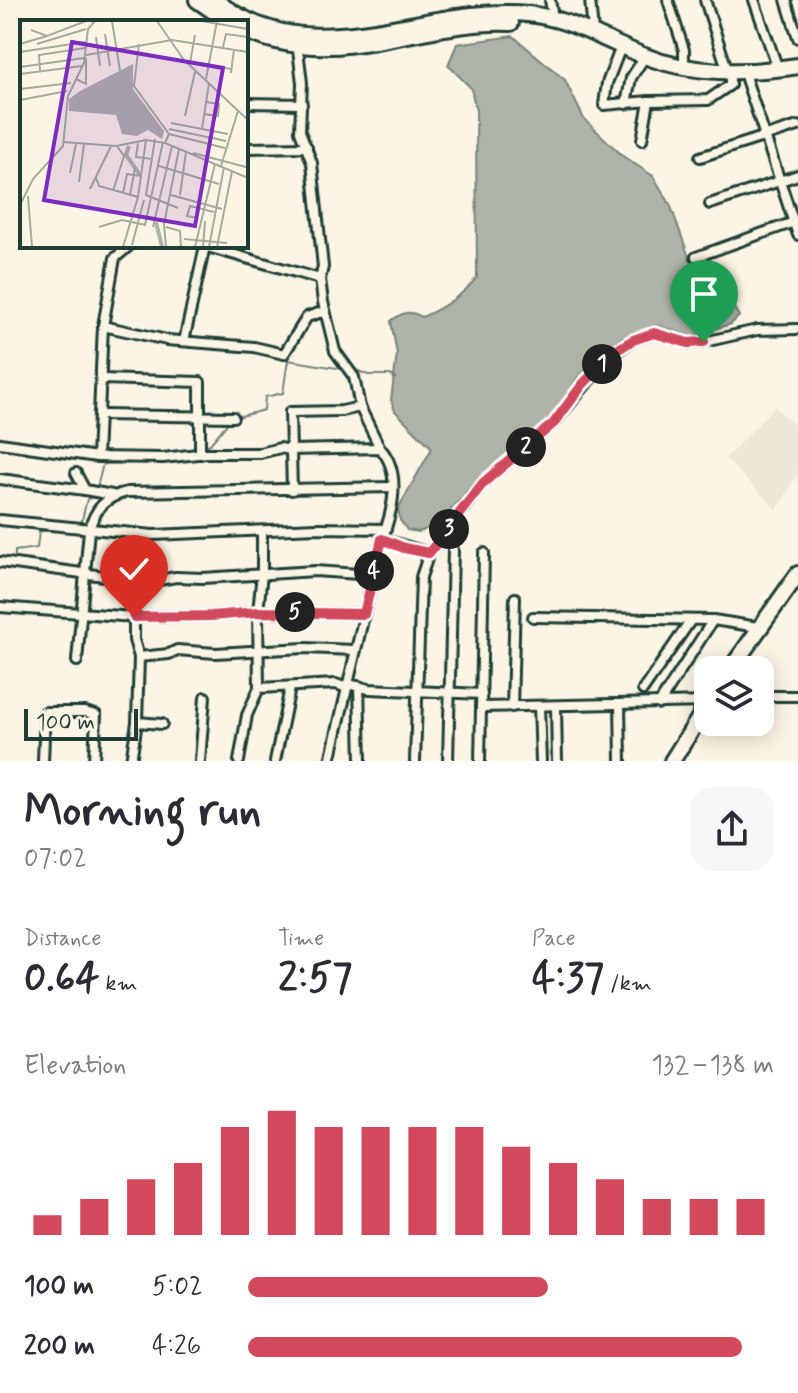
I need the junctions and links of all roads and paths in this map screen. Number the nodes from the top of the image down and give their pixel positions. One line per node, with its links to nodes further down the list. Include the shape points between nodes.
1 (197, 0): 10 (highway)
2 (215, 0): 11 (highway)
3 (550, 0): 9 (street)
4 (590, 0): 14 (street)
5 (668, 0): 20 (street)
6 (705, 0): 23 (street)
7 (754, 0): 21 (street)
8 (786, 0): 15 (street)
9 (553, 18): 14 (highway); 16 (highway, via 475,14)
10 (226, 20)
11 (248, 20)
12 (248, 20): 16 (highway)
13 (248, 31): 16 (highway)
14 (593, 32): 20 (highway, via 643,56)
15 (798, 38)
16 (297, 41): 17 (highway, via 318,48 506,23 572,31); 27 (street)
17 (619, 52): 18 (highway); 28 (street, via 604,105)
18 (642, 61): 23 (highway, via 683,74); 28 (street, via 631,78)
19 (798, 66): 21 (highway)
20 (684, 67): 23 (highway)
21 (778, 69): 23 (highway)
22 (798, 74): 24 (highway)
23 (729, 75): 24 (highway); 25 (street, via 730,85 708,100)
24 (746, 79): 30 (street)
25 (649, 101): 28 (street); 31 (street)
26 (248, 103): 27 (street)
27 (302, 104): 32 (street, via 300,131)
28 (626, 104)
29 (798, 126): 30 (street)
30 (765, 137): 34 (street); 36 (street)
31 (642, 140)
32 (307, 147): 33 (street); 44 (street, via 319,224)
33 (248, 148)
34 (700, 157)
35 (798, 175): 36 (street)
36 (780, 181): 37 (street); 38 (street)
37 (710, 204)
38 (796, 221): 39 (street); 43 (street)
39 (798, 235)
40 (127, 248): 46 (street, via 115,258)
41 (209, 248): 48 (street)
42 (212, 248): 44 (street)
43 (696, 257)
44 (320, 279): 45 (street)
45 (325, 311): 48 (street, via 307,317 284,354); 50 (street, via 335,351 354,377)
46 (103, 326): 48 (street); 49 (street)
47 (798, 329): 71 (street, via 757,330 704,342 654,333 633,340 608,358 554,423 483,483)
48 (184, 341)
49 (101, 379): 51 (street); 52 (street, via 200,382)
50 (360, 407): 55 (street); 56 (street, via 290,412)
51 (99, 415): 52 (street); 58 (street)
52 (200, 417): 53 (street); 57 (street)
53 (233, 417)
54 (0, 443): 58 (street)
55 (380, 448): 56 (street); 61 (street, via 387,456)
56 (290, 450): 57 (street); 63 (street)
57 (200, 454): 58 (street)
58 (97, 457)
59 (76, 473): 62 (street)
60 (0, 479): 62 (street)
61 (393, 487): 63 (street); 66 (street)
62 (85, 490): 64 (street)
63 (292, 490): 64 (street)
64 (112, 495): 67 (street, via 93,515)
65 (0, 520): 67 (street)
66 (386, 529): 68 (street); 69 (street)
67 (89, 530): 68 (street, via 153,535); 75 (street)
68 (262, 531): 74 (street)
69 (382, 539): 71 (street); 77 (street)
70 (453, 550): 101 (street)
71 (429, 553): 100 (street, via 421,577)
72 (484, 553): 102 (street)
73 (0, 562): 75 (street)
74 (262, 573): 75 (street, via 148,582); 77 (street); 82 (street)
75 (83, 574): 81 (street)
76 (798, 574): 88 (highway)
77 (373, 575): 83 (street)
78 (796, 590): 92 (highway)
79 (515, 598): 112 (street)
80 (0, 607): 81 (street)
81 (80, 612): 84 (street); 94 (street)
82 (258, 612): 83 (street); 84 (street); 89 (street)
83 (364, 614): 90 (street)
84 (134, 617): 93 (street)
85 (533, 617): 86 (street)
86 (691, 620): 87 (street); 99 (street)
87 (713, 620): 88 (street); 108 (street)
88 (758, 627): 91 (highway)
89 (258, 650): 90 (street); 93 (street, via 177,650); 97 (street)
90 (354, 650): 95 (street)
91 (739, 656)
92 (751, 656)
93 (139, 657): 113 (street)
94 (77, 661)
95 (348, 686): 96 (street); 98 (street); 123 (street)
96 (359, 686): 100 (street); 124 (street)
97 (259, 688): 98 (street); 121 (street, via 247,715)
98 (290, 688): 122 (street)
99 (643, 690)
100 (417, 692): 101 (street); 125 (street)
101 (451, 693): 102 (street); 126 (street)
102 (482, 694): 111 (street)
103 (774, 696): 104 (street)
104 (798, 696)
105 (205, 697): 120 (street)
106 (694, 703): 108 (street)
107 (620, 704): 108 (street); 110 (street); 130 (street)
108 (659, 704)
109 (539, 706): 110 (street); 112 (street); 128 (street)
110 (556, 706): 129 (street)
111 (481, 707): 112 (street); 127 (street)
112 (512, 707)
113 (137, 722): 114 (street); 119 (street)
114 (162, 724)
115 (694, 726): 131 (highway)
116 (697, 736): 132 (highway)
117 (43, 761): 118 (street, via 45,712 96,715)
118 (94, 761)
119 (131, 761)
120 (200, 761)
121 (239, 761)
122 (275, 761)
123 (330, 761)
124 (361, 761)
125 (415, 761)
126 (448, 761)
127 (480, 761)
128 (541, 761)
129 (557, 761)
130 (621, 761)
131 (672, 761)
132 (682, 761)

